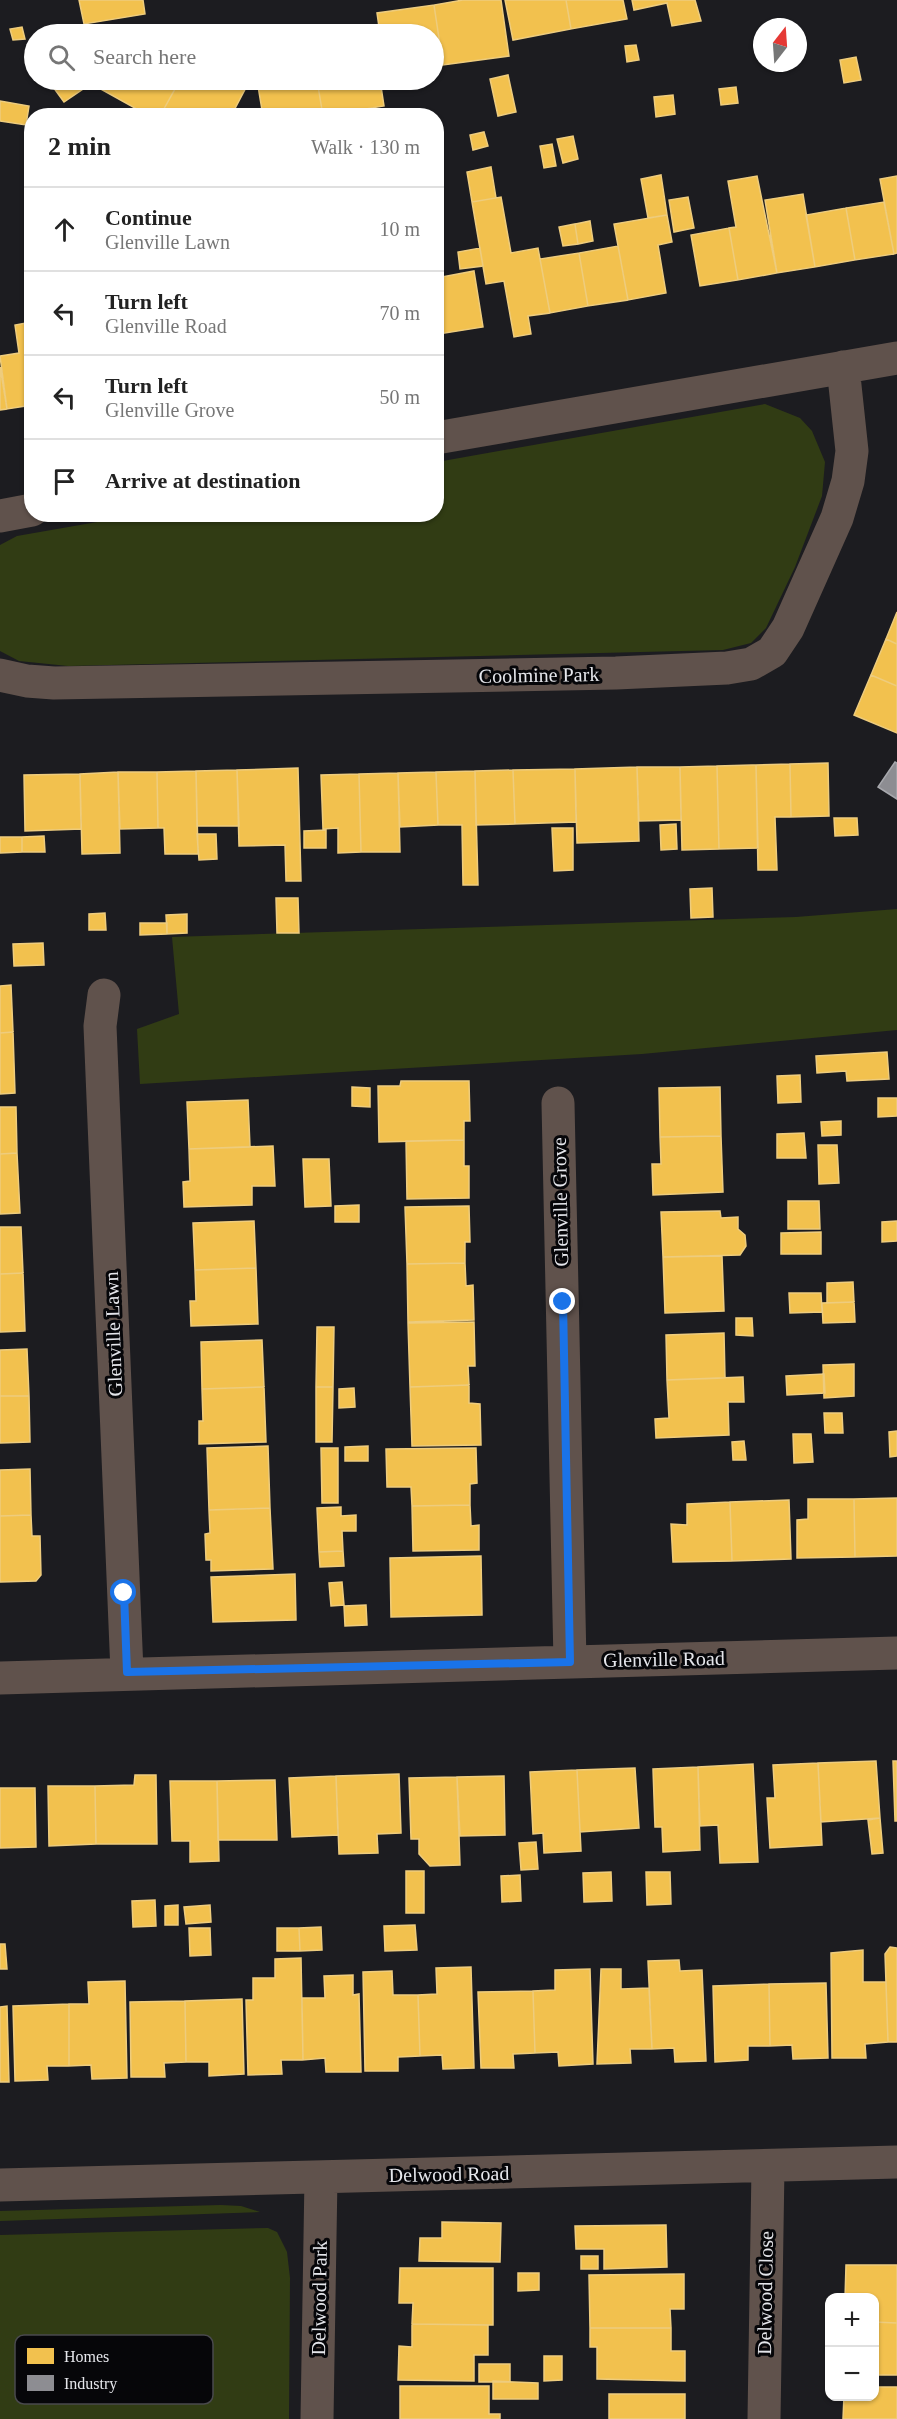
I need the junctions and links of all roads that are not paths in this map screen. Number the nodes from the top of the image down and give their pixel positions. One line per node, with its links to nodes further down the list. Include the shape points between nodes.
1 (897, 358): 2 (street)
2 (843, 367): 3 (street); 6 (street, Coolmine Park, via 852,451 837,518 788,628 772,652 751,664 616,673 54,683)
3 (444, 437)
4 (24, 512): 5 (street)
5 (0, 516)
6 (0, 675)
7 (104, 995): 11 (street, Glenville Lawn, via 100,1026)
8 (558, 1103): 10 (street, Glenville Grove)
9 (897, 1653): 10 (street, Glenville Road)
10 (570, 1662): 11 (street, Glenville Road)
11 (127, 1672): 12 (street, Glenville Road)
12 (0, 1678)
13 (897, 2162): 14 (street, Delwood Road)
14 (768, 2167): 15 (street, Delwood Road); 18 (street, Delwood Close)
15 (321, 2177): 16 (street, Delwood Road); 17 (street, Delwood Park)
16 (0, 2185)
17 (317, 2419)
18 (764, 2419)

